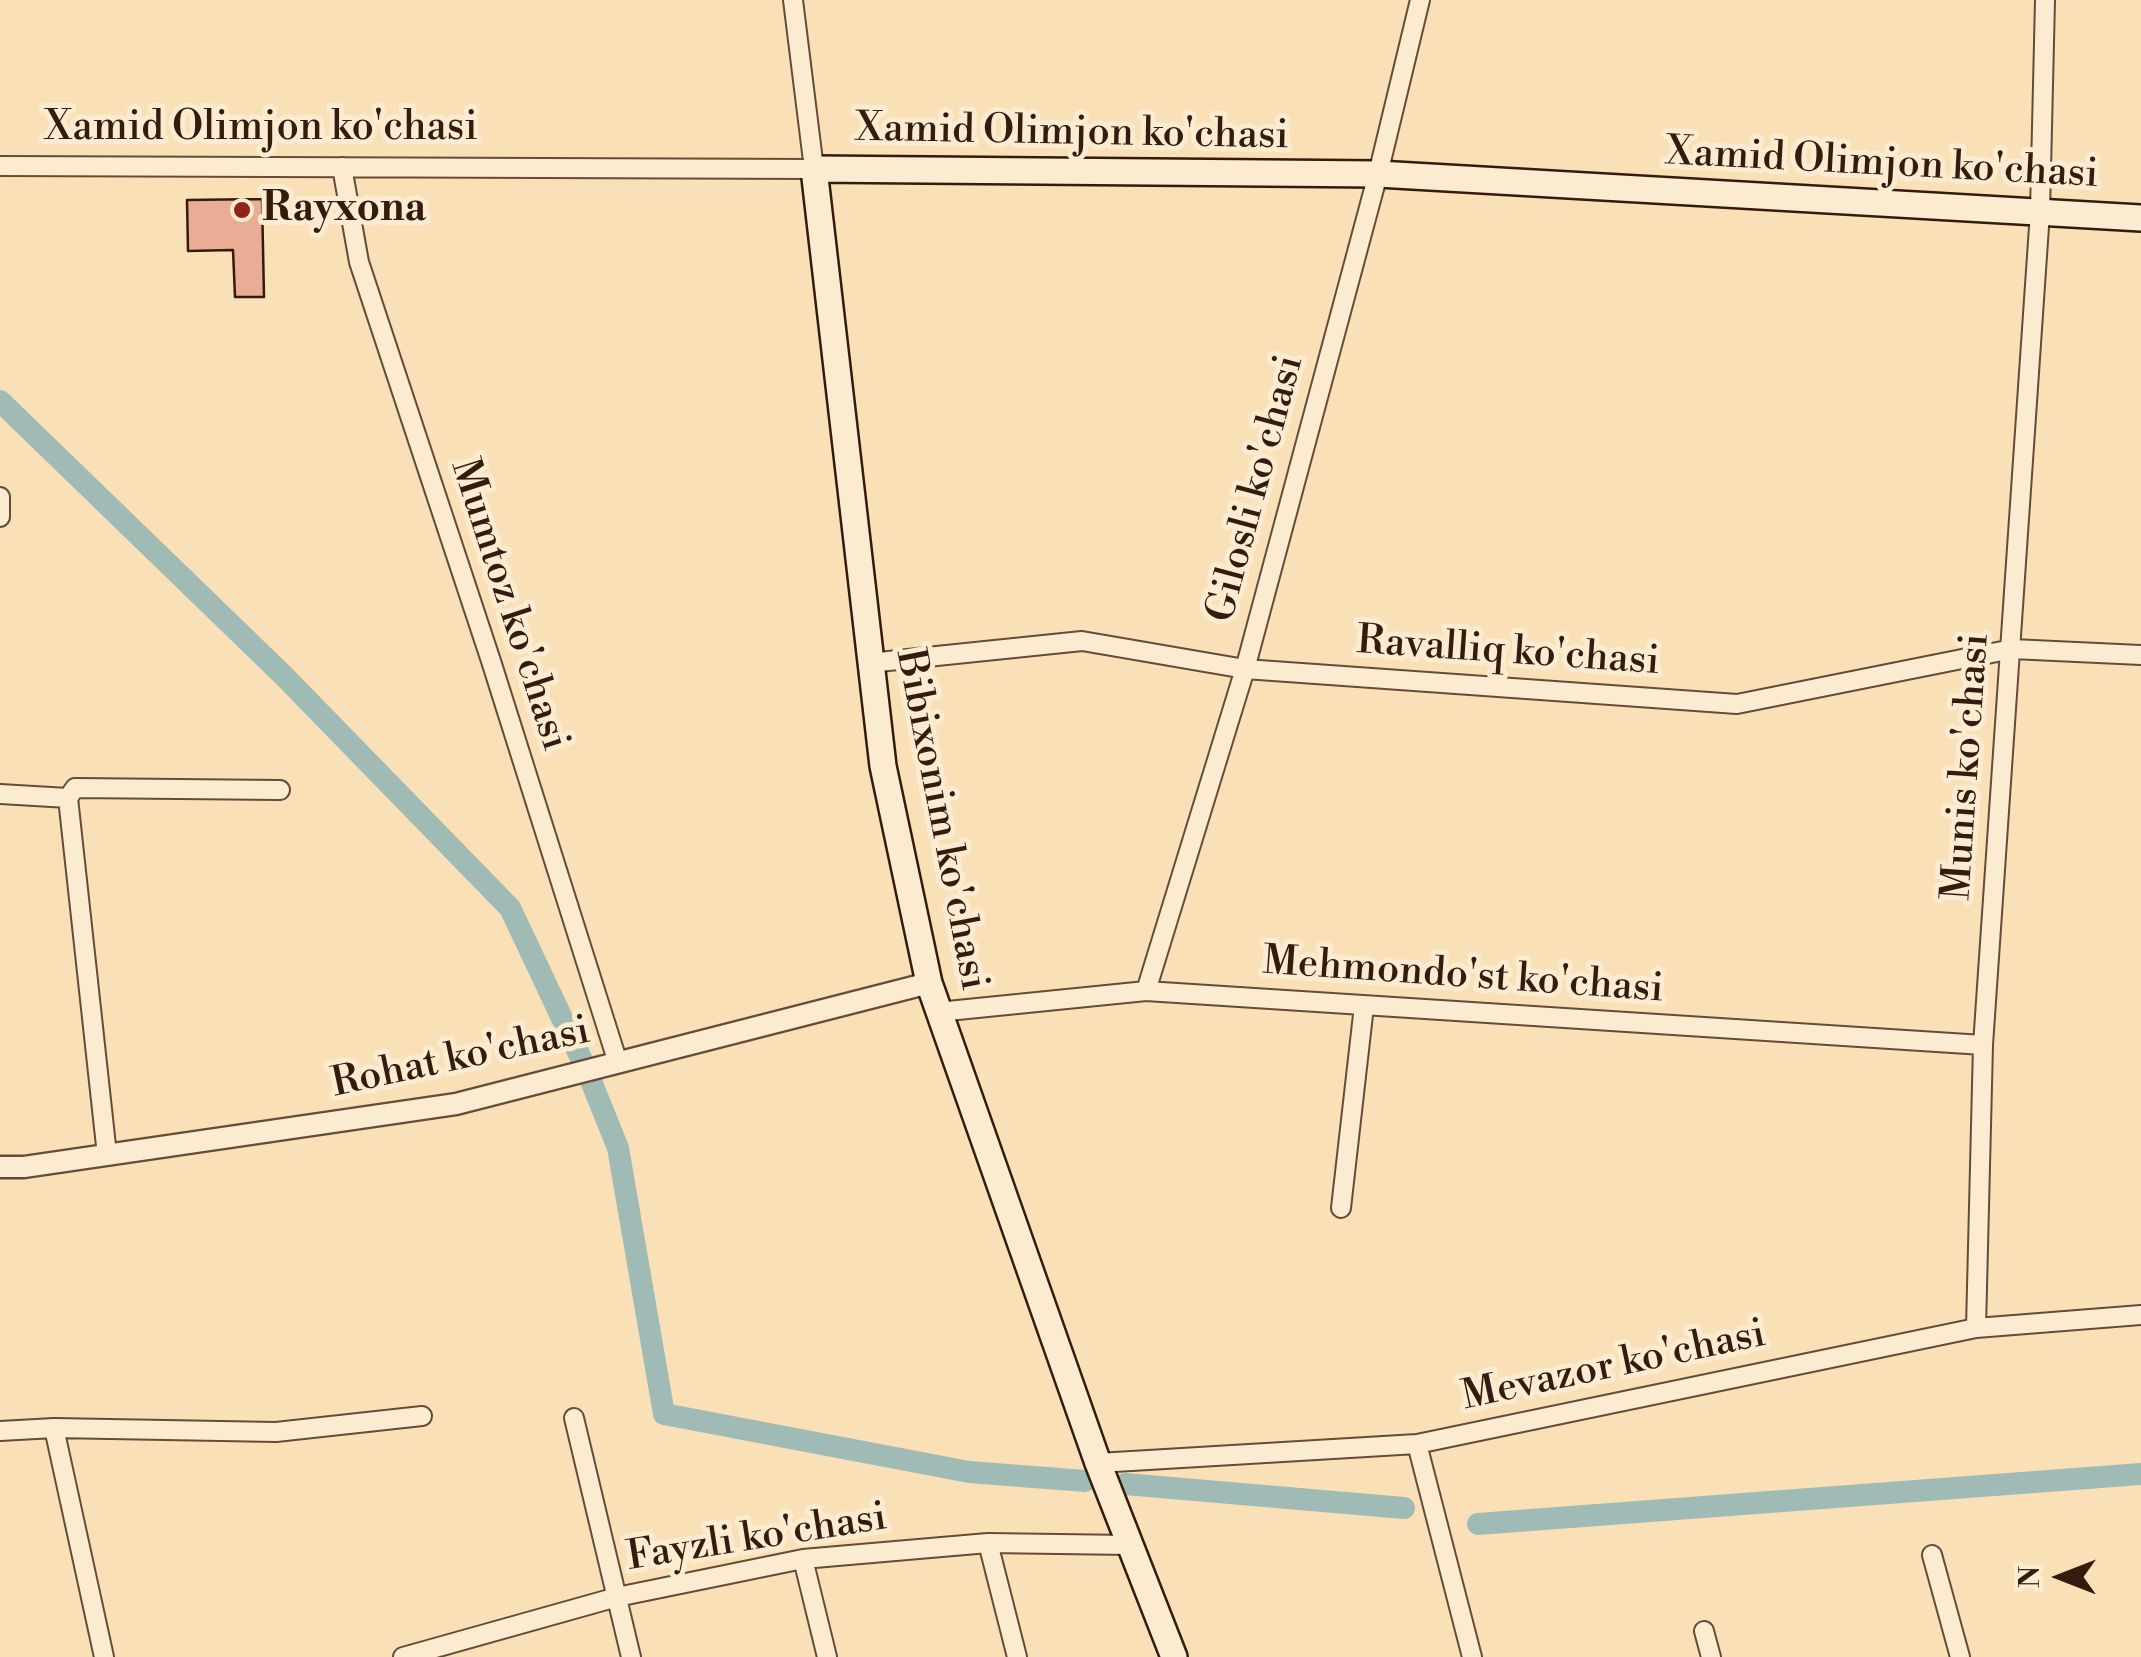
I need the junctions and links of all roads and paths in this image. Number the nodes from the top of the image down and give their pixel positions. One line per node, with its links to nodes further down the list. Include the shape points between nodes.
1 (793, 0): 6 (street)
2 (1420, 0): 7 (street, Gilosli ko'chasi)
3 (2045, 0): 8 (street, Munis ko'chasi)
4 (0, 166): 5 (street, Xamid Olimjon ko'chasi)
5 (342, 167): 6 (street, Xamid Olimjon ko'chasi); 24 (street, Mumtoz ko'chasi, via 359,262)
6 (814, 168): 7 (main road, Xamid Olimjon ko'chasi); 14 (main road, Bibixonim ko'chasi)
7 (1378, 174): 8 (main road, Xamid Olimjon ko'chasi); 15 (street, Gilosli ko'chasi)
8 (2040, 212): 9 (main road, Xamid Olimjon ko'chasi); 12 (street, Munis ko'chasi)
9 (2141, 218)
10 (0, 497): 11 (street)
11 (0, 517)
12 (2012, 649): 13 (street, Ravalliq ko'chasi); 15 (street, Ravalliq ko'chasi, via 1736,704); 23 (street, Munis ko'chasi)
13 (2141, 655)
14 (869, 663): 15 (street, Ravalliq ko'chasi, via 1082,641); 19 (main road, Bibixonim ko'chasi, via 882,766)
15 (1244, 669): 20 (street, Gilosli ko'chasi)
16 (280, 790): 18 (street, via 75,788)
17 (0, 794): 18 (street)
18 (68, 798): 25 (street)
19 (929, 983): 22 (main road, Bibixonim ko'chasi); 24 (street, Rohat ko'chasi)
20 (1146, 991): 21 (street, Mehmondo'st ko'chasi); 22 (street, Mehmondo'st ko'chasi)
21 (1364, 1006): 23 (street, Mehmondo'st ko'chasi); 27 (street)
22 (938, 1012): 35 (main road, Bibixonim ko'chasi)
23 (1983, 1046): 29 (street, Munis ko'chasi)
24 (618, 1063): 25 (street, Rohat ko'chasi, via 456,1104)
25 (107, 1155): 26 (street, Rohat ko'chasi)
26 (0, 1167)
27 (1341, 1208)
28 (2141, 1315): 29 (street, Mevazor ko'chasi)
29 (1976, 1328): 34 (street, Mevazor ko'chasi)
30 (422, 1416): 32 (street, via 276,1432)
31 (574, 1418): 40 (street)
32 (54, 1428): 33 (street); 43 (street)
33 (0, 1431)
34 (1418, 1444): 35 (street, Mevazor ko'chasi); 49 (street)
35 (1098, 1462): 37 (main road, Bibixonim ko'chasi)
36 (988, 1543): 37 (street, Fayzli ko'chasi); 39 (street, Fayzli ko'chasi); 47 (street)
37 (1129, 1545): 48 (main road, Bibixonim ko'chasi)
38 (1932, 1555): 51 (street)
39 (804, 1559): 40 (street, Fayzli ko'chasi); 46 (street)
40 (616, 1598): 42 (street, Fayzli ko'chasi); 45 (street)
41 (1704, 1631): 50 (street)
42 (432, 1654): 44 (street, Fayzli ko'chasi)
43 (104, 1657)
44 (403, 1657)
45 (631, 1657)
46 (827, 1657)
47 (1016, 1657)
48 (1174, 1657)
49 (1472, 1657)
50 (1711, 1657)
51 (1960, 1657)

